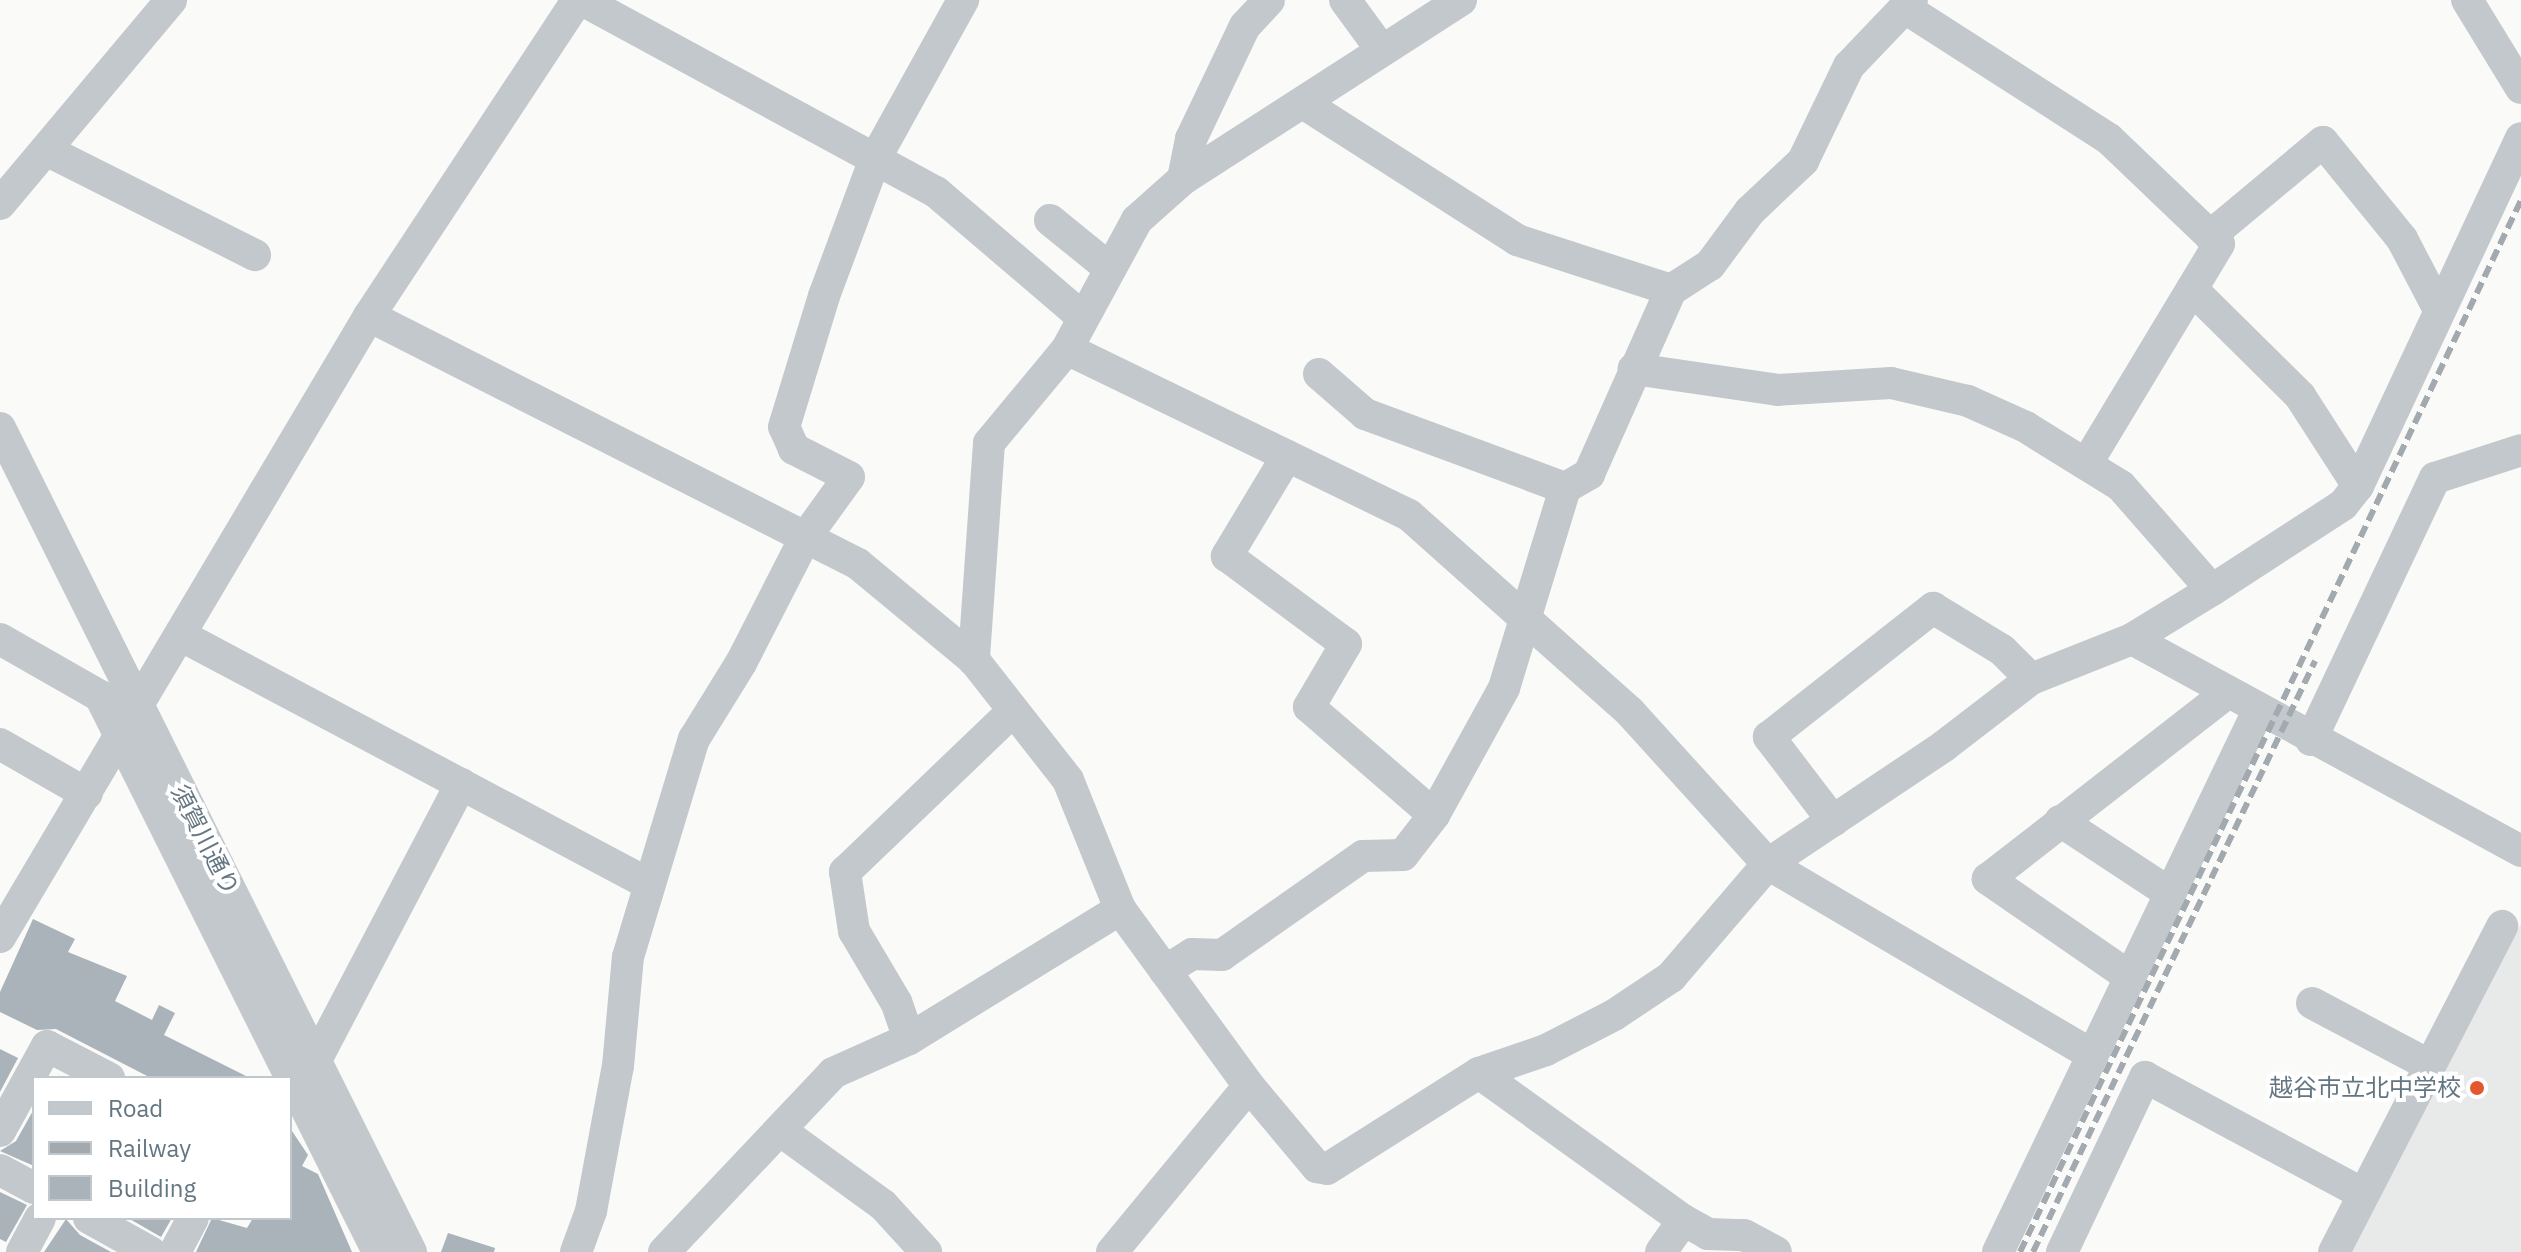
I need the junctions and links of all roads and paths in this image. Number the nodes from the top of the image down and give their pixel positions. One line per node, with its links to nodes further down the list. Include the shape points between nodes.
1 (171, 0): 13 (street)
2 (580, 0): 14 (street); 24 (street)
3 (963, 0): 14 (street)
4 (1269, 0): 15 (street, via 1245,26 1191,139)
5 (1345, 0): 9 (street)
6 (1461, 0): 9 (street)
7 (2467, 0): 10 (street)
8 (1909, 4): 18 (street, via 2109,139); 22 (street, via 1849,66 1803,161 1750,211 1710,265)
9 (1380, 48): 11 (street)
10 (2521, 88)
11 (1303, 103): 15 (street); 22 (street, via 1517,240)
12 (2521, 138): 23 (street)
13 (46, 150): 16 (street); 19 (street)
14 (875, 159): 25 (street, via 936,192); 35 (street, via 852,210 784,427 794,449 849,477)
15 (1183, 179): 20 (street, via 1137,220)
16 (0, 204)
17 (1050, 220): 20 (street)
18 (2210, 236): 21 (street, via 2219,244); 23 (street, via 2323,142 2402,239)
19 (255, 255)
20 (1109, 268): 25 (street)
21 (2192, 289): 32 (street); 33 (street, via 2300,396)
22 (1671, 290): 27 (street)
23 (2438, 308): 33 (street)
24 (369, 316): 35 (street); 38 (street)
25 (1081, 316): 26 (street)
26 (1067, 349): 31 (street); 41 (street, via 989,443)
27 (1634, 369): 32 (street, via 1778,390 1891,383 1933,388 2026,427); 34 (street, via 1589,474)
28 (1319, 374): 34 (street, via 1365,414)
29 (0, 428): 44 (street, 須賀川通り)
30 (2521, 450): 48 (street, via 2435,478)
31 (1287, 456): 37 (street, via 1409,515); 52 (street, via 1227,556 1346,644 1309,707)
32 (2087, 463): 36 (street, via 2121,486)
33 (2358, 486): 36 (street, via 2343,505)
34 (1565, 488): 37 (street)
35 (805, 538): 41 (street, via 858,564); 57 (street, via 741,663 694,739)
36 (2212, 590): 40 (street)
37 (1526, 616): 52 (street, via 1504,688); 56 (street, via 1630,712)
38 (180, 635): 44 (street); 50 (street)
39 (0, 639): 47 (street, via 100,696)
40 (2132, 639): 42 (street); 43 (street)
41 (974, 660): 45 (street)
42 (2031, 679): 53 (street); 53 (street, via 2002,650 1933,608 1769,737)
43 (2226, 694): 46 (street); 54 (street)
44 (139, 708): 47 (street); 67 (street, 須賀川通り)
45 (1013, 711): 59 (street, via 1068,780); 65 (street, via 845,872 854,931 896,1002)
46 (2258, 711): 48 (street); 58 (street)
47 (122, 740): 51 (street); 67 (street)
48 (2311, 740): 55 (street)
49 (0, 744): 51 (street)
50 (461, 784): 57 (street); 67 (street)
51 (87, 794): 61 (street)
52 (1434, 815): 62 (street, via 1403,855 1363,856 1222,955 1192,954)
53 (1833, 821): 56 (street)
54 (2060, 821): 58 (street); 63 (street, via 1988,879)
55 (2521, 851)
56 (1768, 864): 66 (street); 69 (street, via 1671,977 1557,1045)
57 (647, 883): 86 (street, via 628,957 618,1066 591,1211)
58 (2168, 892): 63 (street)
59 (1120, 909): 62 (street); 65 (street)
60 (2502, 926): 68 (street)
61 (0, 937)
62 (1165, 971): 71 (street)
63 (2130, 977): 66 (street)
64 (2312, 1003): 68 (street)
65 (909, 1039): 73 (street, via 833,1073)
66 (2091, 1054): 92 (street)
67 (295, 1060): 84 (street); 85 (street, 須賀川通り)
68 (2429, 1065): 76 (street)
69 (1479, 1073): 71 (street, via 1327,1169 1317,1167); 80 (street)
70 (105, 1076): 72 (street, via 47,1046)
71 (1249, 1086): 89 (street)
72 (0, 1131)
73 (781, 1131): 87 (street); 88 (street, via 883,1205)
74 (0, 1170): 75 (street)
75 (32, 1187)
76 (2363, 1194): 93 (street, via 2145,1077); 94 (street)
77 (39, 1220): 81 (street)
78 (93, 1220): 82 (street)
79 (192, 1220): 83 (street)
80 (1683, 1220): 90 (street); 91 (street, via 1708,1234 1744,1235)
81 (22, 1252)
82 (150, 1252)
83 (175, 1252)
84 (378, 1252)
85 (411, 1252)
86 (576, 1252)
87 (664, 1252)
88 (926, 1252)
89 (1112, 1252)
90 (1661, 1252)
91 (1776, 1252)
92 (1998, 1252)
93 (2062, 1252)
94 (2334, 1252)

